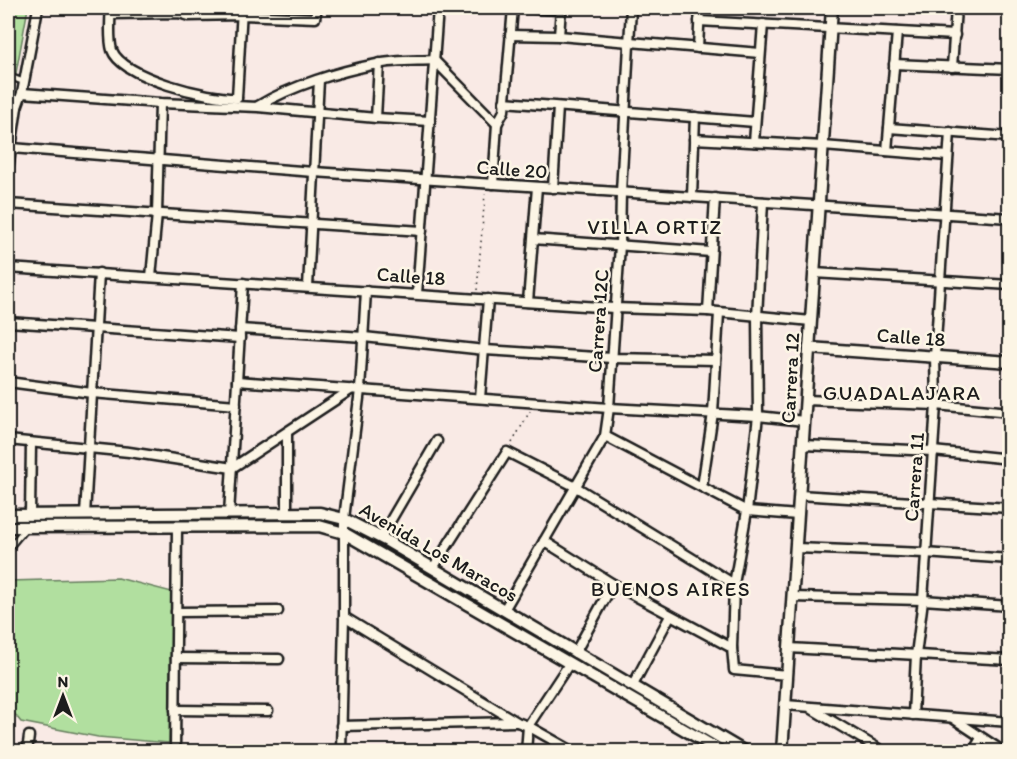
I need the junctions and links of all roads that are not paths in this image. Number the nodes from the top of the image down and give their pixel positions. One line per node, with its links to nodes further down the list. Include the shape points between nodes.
1 (38, 8): 31 (street)
2 (317, 8): 13 (street, via 315,18)
3 (438, 8): 24 (street)
4 (513, 8): 18 (street)
5 (522, 8): 10 (street)
6 (631, 8): 21 (street, Carrera 12C)
7 (700, 8): 14 (street)
8 (832, 8): 16 (street, Carrera 12)
9 (956, 8): 19 (street)
10 (561, 9): 20 (street)
11 (176, 10): 12 (street); 13 (street, via 189,16)
12 (111, 11): 33 (street, via 112,50 128,66 198,94)
13 (242, 11): 33 (street)
14 (699, 21): 15 (street); 22 (street)
15 (763, 24): 16 (street); 23 (street)
16 (831, 27): 17 (street); 53 (street, Carrera 12)
17 (897, 32): 19 (street); 26 (street)
18 (510, 35): 20 (street); 34 (street)
19 (955, 35): 27 (street)
20 (559, 36): 21 (street)
21 (629, 43): 22 (street); 42 (street, Carrera 12C)
22 (698, 48): 23 (street)
23 (760, 53): 46 (street)
24 (434, 60): 25 (street); 45 (street); 47 (street)
25 (379, 63): 30 (street); 44 (street)
26 (894, 64): 27 (street); 48 (street)
27 (952, 67): 28 (street)
28 (1010, 69)
29 (8, 76): 31 (lane)
30 (319, 80): 39 (street); 41 (street)
31 (24, 82): 32 (street)
32 (22, 93): 35 (street); 38 (street)
33 (237, 98): 37 (street)
34 (504, 102): 40 (street); 47 (street)
35 (160, 103): 37 (street); 57 (street)
36 (8, 106): 38 (street)
37 (247, 106): 39 (street)
38 (17, 107): 54 (street)
39 (258, 107): 41 (street)
40 (558, 107): 42 (street); 63 (street)
41 (317, 111): 44 (street); 59 (street)
42 (625, 112): 43 (street); 64 (street, Carrera 12C)
43 (694, 117): 46 (street); 51 (street)
44 (376, 118): 45 (street)
45 (430, 121): 60 (street)
46 (755, 122): 52 (street)
47 (497, 124): 61 (street)
48 (889, 128): 49 (street); 55 (street)
49 (950, 132): 50 (street); 56 (street, Carrera 11)
50 (1010, 136)
51 (694, 139): 52 (street); 65 (street)
52 (754, 142): 53 (street)
53 (823, 146): 55 (street); 69 (street, Carrera 12)
54 (12, 148): 57 (street, Calle 20); 58 (street)
55 (887, 151): 56 (street)
56 (948, 156): 71 (street, Carrera 11)
57 (158, 159): 59 (street, Calle 20); 70 (street)
58 (8, 170)
59 (314, 172): 60 (street, Calle 20); 73 (street)
60 (425, 180): 61 (street, Calle 20); 74 (street)
61 (490, 184): 62 (street, Calle 20)
62 (537, 187): 63 (street, Calle 20); 75 (street)
63 (553, 188): 64 (street, Calle 20)
64 (621, 192): 65 (street, Calle 20); 76 (street, Carrera 12C)
65 (692, 197): 66 (street, Calle 20)
66 (715, 198): 67 (street, Calle 20); 77 (street)
67 (763, 202): 69 (street, Calle 20); 93 (street)
68 (8, 204): 70 (street)
69 (819, 205): 71 (street, Calle 20); 80 (street, Carrera 12)
70 (157, 213): 73 (street); 81 (street)
71 (945, 213): 72 (street, Calle 20); 82 (street, Carrera 11)
72 (1010, 218)
73 (312, 224): 74 (street); 85 (street)
74 (422, 231): 87 (street)
75 (532, 239): 76 (street); 89 (street)
76 (620, 245): 77 (street); 90 (street, Carrera 12C)
77 (711, 252): 91 (street)
78 (8, 268): 79 (street, Calle 18)
79 (99, 273): 81 (street, Calle 18); 96 (street)
80 (814, 273): 82 (street); 94 (street, Carrera 12)
81 (151, 277): 83 (street, Calle 18)
82 (940, 280): 84 (street); 101 (street, Carrera 11)
83 (243, 283): 85 (street, Calle 18); 97 (street)
84 (1010, 285)
85 (308, 287): 86 (street, Calle 18)
86 (366, 291): 87 (street, Calle 18); 98 (street)
87 (417, 294): 88 (street, Calle 18)
88 (488, 299): 89 (street, Calle 18); 100 (street)
89 (528, 302): 90 (street, Calle 18)
90 (614, 308): 91 (street, Calle 18); 102 (street, Carrera 12C)
91 (708, 311): 92 (street, Calle 18)
92 (719, 313): 93 (street, Calle 18); 103 (street)
93 (757, 317): 94 (street, Calle 18); 116 (street)
94 (811, 321): 99 (street, Carrera 12)
95 (8, 322): 96 (street)
96 (97, 328): 97 (street); 108 (street)
97 (240, 334): 98 (street); 105 (street)
98 (364, 337): 100 (street); 107 (street)
99 (809, 348): 101 (street, Calle 18); 110 (street, Carrera 12)
100 (485, 350): 102 (street); 109 (street)
101 (935, 357): 104 (street, Calle 18); 112 (street, Carrera 11)
102 (612, 358): 103 (street); 113 (street, Carrera 12C)
103 (716, 360): 115 (street)
104 (1010, 362)
105 (237, 381): 107 (street); 111 (street)
106 (8, 382): 108 (street)
107 (356, 390): 109 (street); 118 (street); 140 (street)
108 (92, 393): 111 (street); 124 (street)
109 (480, 398): 113 (street)
110 (806, 400): 112 (street); 117 (street, Carrera 12)
111 (236, 405): 127 (street)
112 (936, 405): 114 (street); 125 (street, Carrera 11)
113 (609, 408): 115 (street); 119 (street, Carrera 12C)
114 (1010, 412)
115 (713, 413): 116 (street); 129 (street)
116 (758, 416): 117 (street); 133 (street)
117 (804, 422): 123 (street, Carrera 12)
118 (287, 433): 127 (street); 134 (street)
119 (605, 436): 128 (street, Carrera 12C); 129 (street)
120 (8, 440): 122 (street)
121 (437, 441): 145 (street)
122 (31, 443): 124 (street); 137 (street)
123 (804, 445): 125 (street); 130 (street, Carrera 12)
124 (89, 449): 127 (street); 138 (street)
125 (933, 451): 126 (street); 131 (street, Carrera 11)
126 (1010, 459)
127 (232, 468): 135 (street)
128 (576, 487): 146 (street, Carrera 12C); 151 (street, via 507,452); 153 (street)
129 (702, 487): 133 (street)
130 (800, 495): 131 (street); 139 (street, Carrera 12)
131 (928, 504): 132 (street); 149 (street, Carrera 11)
132 (1010, 508)
133 (747, 511): 139 (street); 153 (street)
134 (287, 513): 135 (street, Avenida Los Maracos); 140 (street, Avenida Los Maracos, via 320,513)
135 (229, 514): 138 (street, Avenida Los Maracos)
136 (8, 515): 137 (street, Avenida Los Maracos)
137 (30, 515): 138 (street, Avenida Los Maracos)
138 (85, 515)
139 (798, 515): 147 (street, Carrera 12)
140 (344, 519): 144 (street); 145 (street, Avenida Los Maracos)
141 (8, 527): 142 (street, Avenida Los Maracos)
142 (27, 527): 143 (street, Avenida Los Maracos); 148 (lane)
143 (177, 527): 144 (street, Avenida Los Maracos, via 319,526); 159 (street)
144 (344, 533): 161 (street); 169 (street, Avenida Los Maracos)
145 (381, 537): 151 (street, Avenida Los Maracos)
146 (544, 541): 152 (street); 157 (street, Carrera 12C)
147 (796, 548): 149 (street); 154 (street, Carrera 12)
148 (8, 549)
149 (926, 553): 150 (street); 155 (street, Carrera 11)
150 (1010, 559)
151 (433, 568): 157 (street, Avenida Los Maracos)
152 (614, 584): 160 (street); 164 (street)
153 (734, 584): 162 (street)
154 (792, 597): 155 (street); 163 (street, Carrera 12)
155 (923, 600): 156 (street); 165 (street, Carrera 11)
156 (1010, 606)
157 (504, 610): 164 (street, Avenida Los Maracos)
158 (278, 611): 159 (street)
159 (176, 612): 166 (street)
160 (670, 616): 162 (street); 171 (street)
161 (344, 617): 178 (street); 180 (street)
162 (732, 648): 170 (street, via 734,670)
163 (789, 648): 165 (street); 170 (street, Carrera 12)
164 (575, 653): 171 (street, Avenida Los Maracos)
165 (916, 655): 168 (street); 176 (street, Carrera 11)
166 (176, 658): 167 (street); 174 (street)
167 (279, 658)
168 (1010, 660)
169 (569, 664): 181 (street); 189 (street, Avenida Los Maracos)
170 (787, 675): 172 (street, Carrera 12)
171 (633, 685): 190 (street, Avenida Los Maracos)
172 (785, 705): 173 (street); 191 (street, Carrera 12)
173 (809, 707): 176 (street); 192 (street)
174 (175, 710): 175 (street); 185 (street)
175 (268, 711)
176 (912, 716): 177 (street)
177 (953, 718): 179 (street); 183 (street)
178 (517, 722): 180 (street); 181 (street)
179 (1010, 722)
180 (341, 726): 186 (street)
181 (528, 726): 187 (street); 188 (street)
182 (29, 736): 184 (street)
183 (981, 738): 193 (street); 194 (street)
184 (27, 752)
185 (175, 752)
186 (340, 752)
187 (526, 752)
188 (574, 752)
189 (723, 752)
190 (745, 752)
191 (782, 752)
192 (884, 752)
193 (973, 752)
194 (1004, 752)

